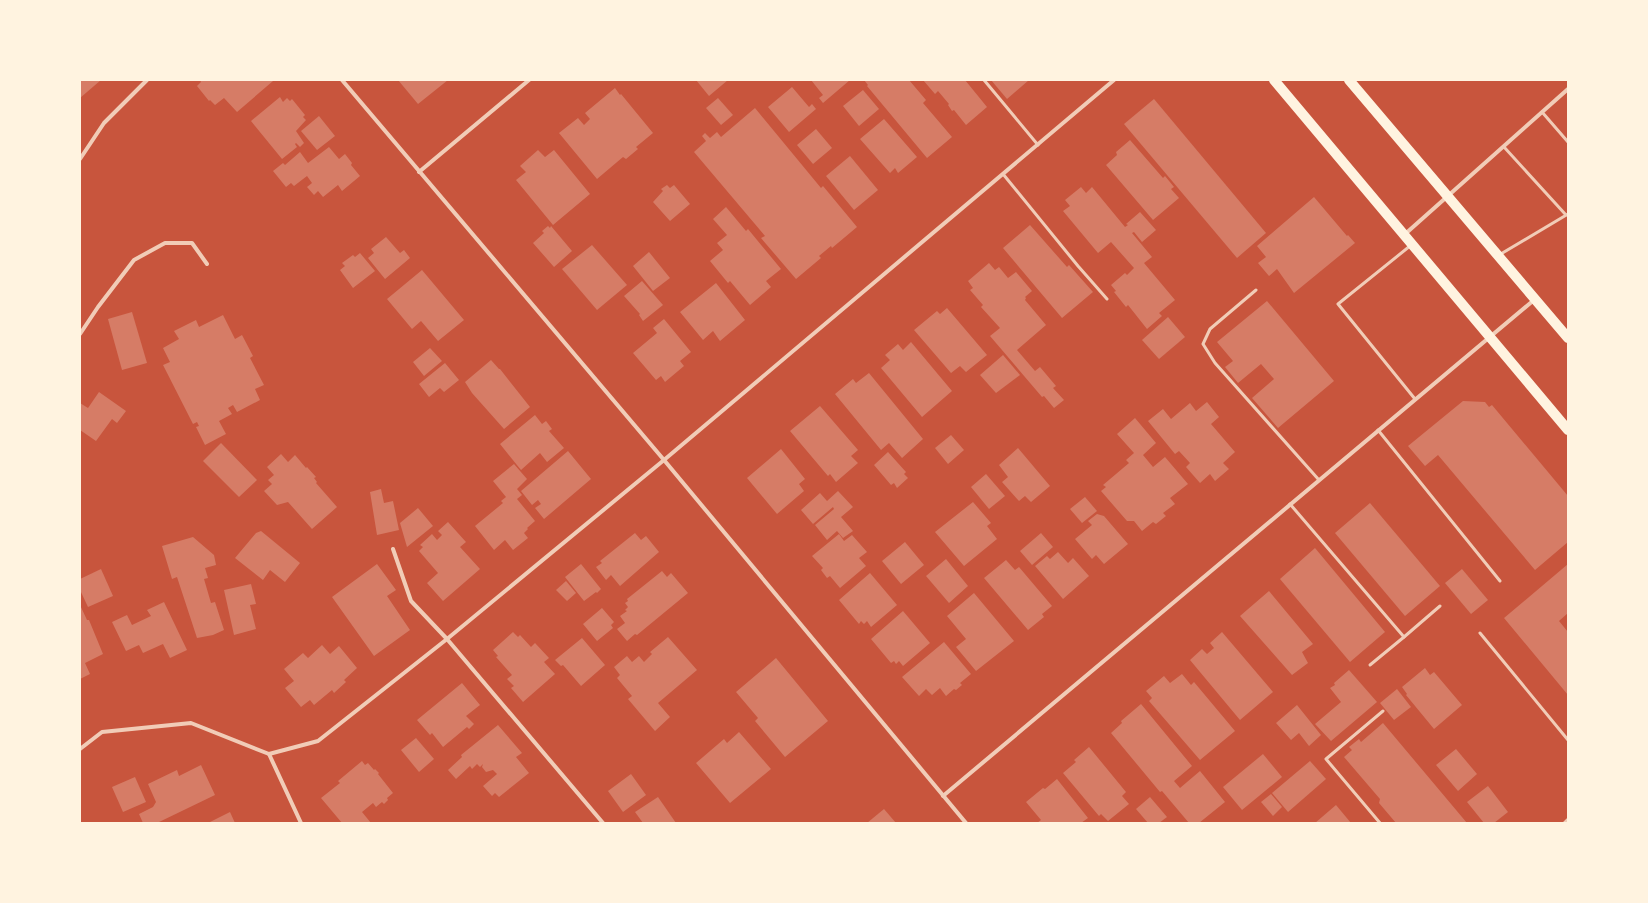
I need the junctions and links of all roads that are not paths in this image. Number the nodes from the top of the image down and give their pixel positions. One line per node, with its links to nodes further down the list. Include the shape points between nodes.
1 (147, 80): 13 (street, via 104,124)
2 (342, 80): 14 (street)
3 (529, 80): 14 (street)
4 (984, 80): 11 (lane)
5 (1114, 80): 11 (street)
6 (1274, 80): 18 (main road)
7 (1349, 80): 16 (main road)
8 (1568, 89): 9 (street)
9 (1542, 112): 10 (lane); 12 (street)
10 (1568, 142)
11 (1038, 144): 15 (street)
12 (1504, 147): 16 (street); 17 (lane)
13 (80, 159)
14 (419, 172): 31 (street)
15 (1003, 174): 23 (lane); 31 (street)
16 (1448, 198): 18 (street); 20 (main road)
17 (1567, 215): 20 (lane)
18 (1404, 236): 19 (main road)
19 (1411, 244): 26 (main road); 28 (lane, via 1338,304)
20 (1497, 256): 24 (main road)
21 (207, 264): 25 (street, via 192,243 165,243 134,260)
22 (1256, 290): 32 (lane, via 1210,329 1203,344 1214,363)
23 (1107, 299)
24 (1535, 300): 26 (street); 27 (main road)
25 (80, 334)
26 (1489, 338): 28 (street); 30 (main road)
27 (1568, 338)
28 (1415, 399): 29 (street)
29 (1378, 430): 32 (street); 35 (lane)
30 (1568, 430)
31 (664, 460): 39 (street); 45 (street)
32 (1319, 480): 33 (street)
33 (1290, 504): 38 (lane); 45 (street)
34 (393, 550): 39 (street, via 411,601)
35 (1500, 581)
36 (1440, 606): 38 (lane)
37 (1480, 633): 42 (lane)
38 (1404, 637): 40 (lane)
39 (447, 639): 44 (street, via 318,741); 48 (street)
40 (1370, 665)
41 (1383, 711): 50 (lane, via 1326,759)
42 (1568, 740)
43 (80, 749): 44 (street, via 102,732 191,723)
44 (270, 754): 47 (street)
45 (943, 796): 49 (street)
46 (1568, 820): 51 (street)
47 (301, 823)
48 (603, 823)
49 (966, 823)
50 (1380, 823)
51 (1565, 823)

